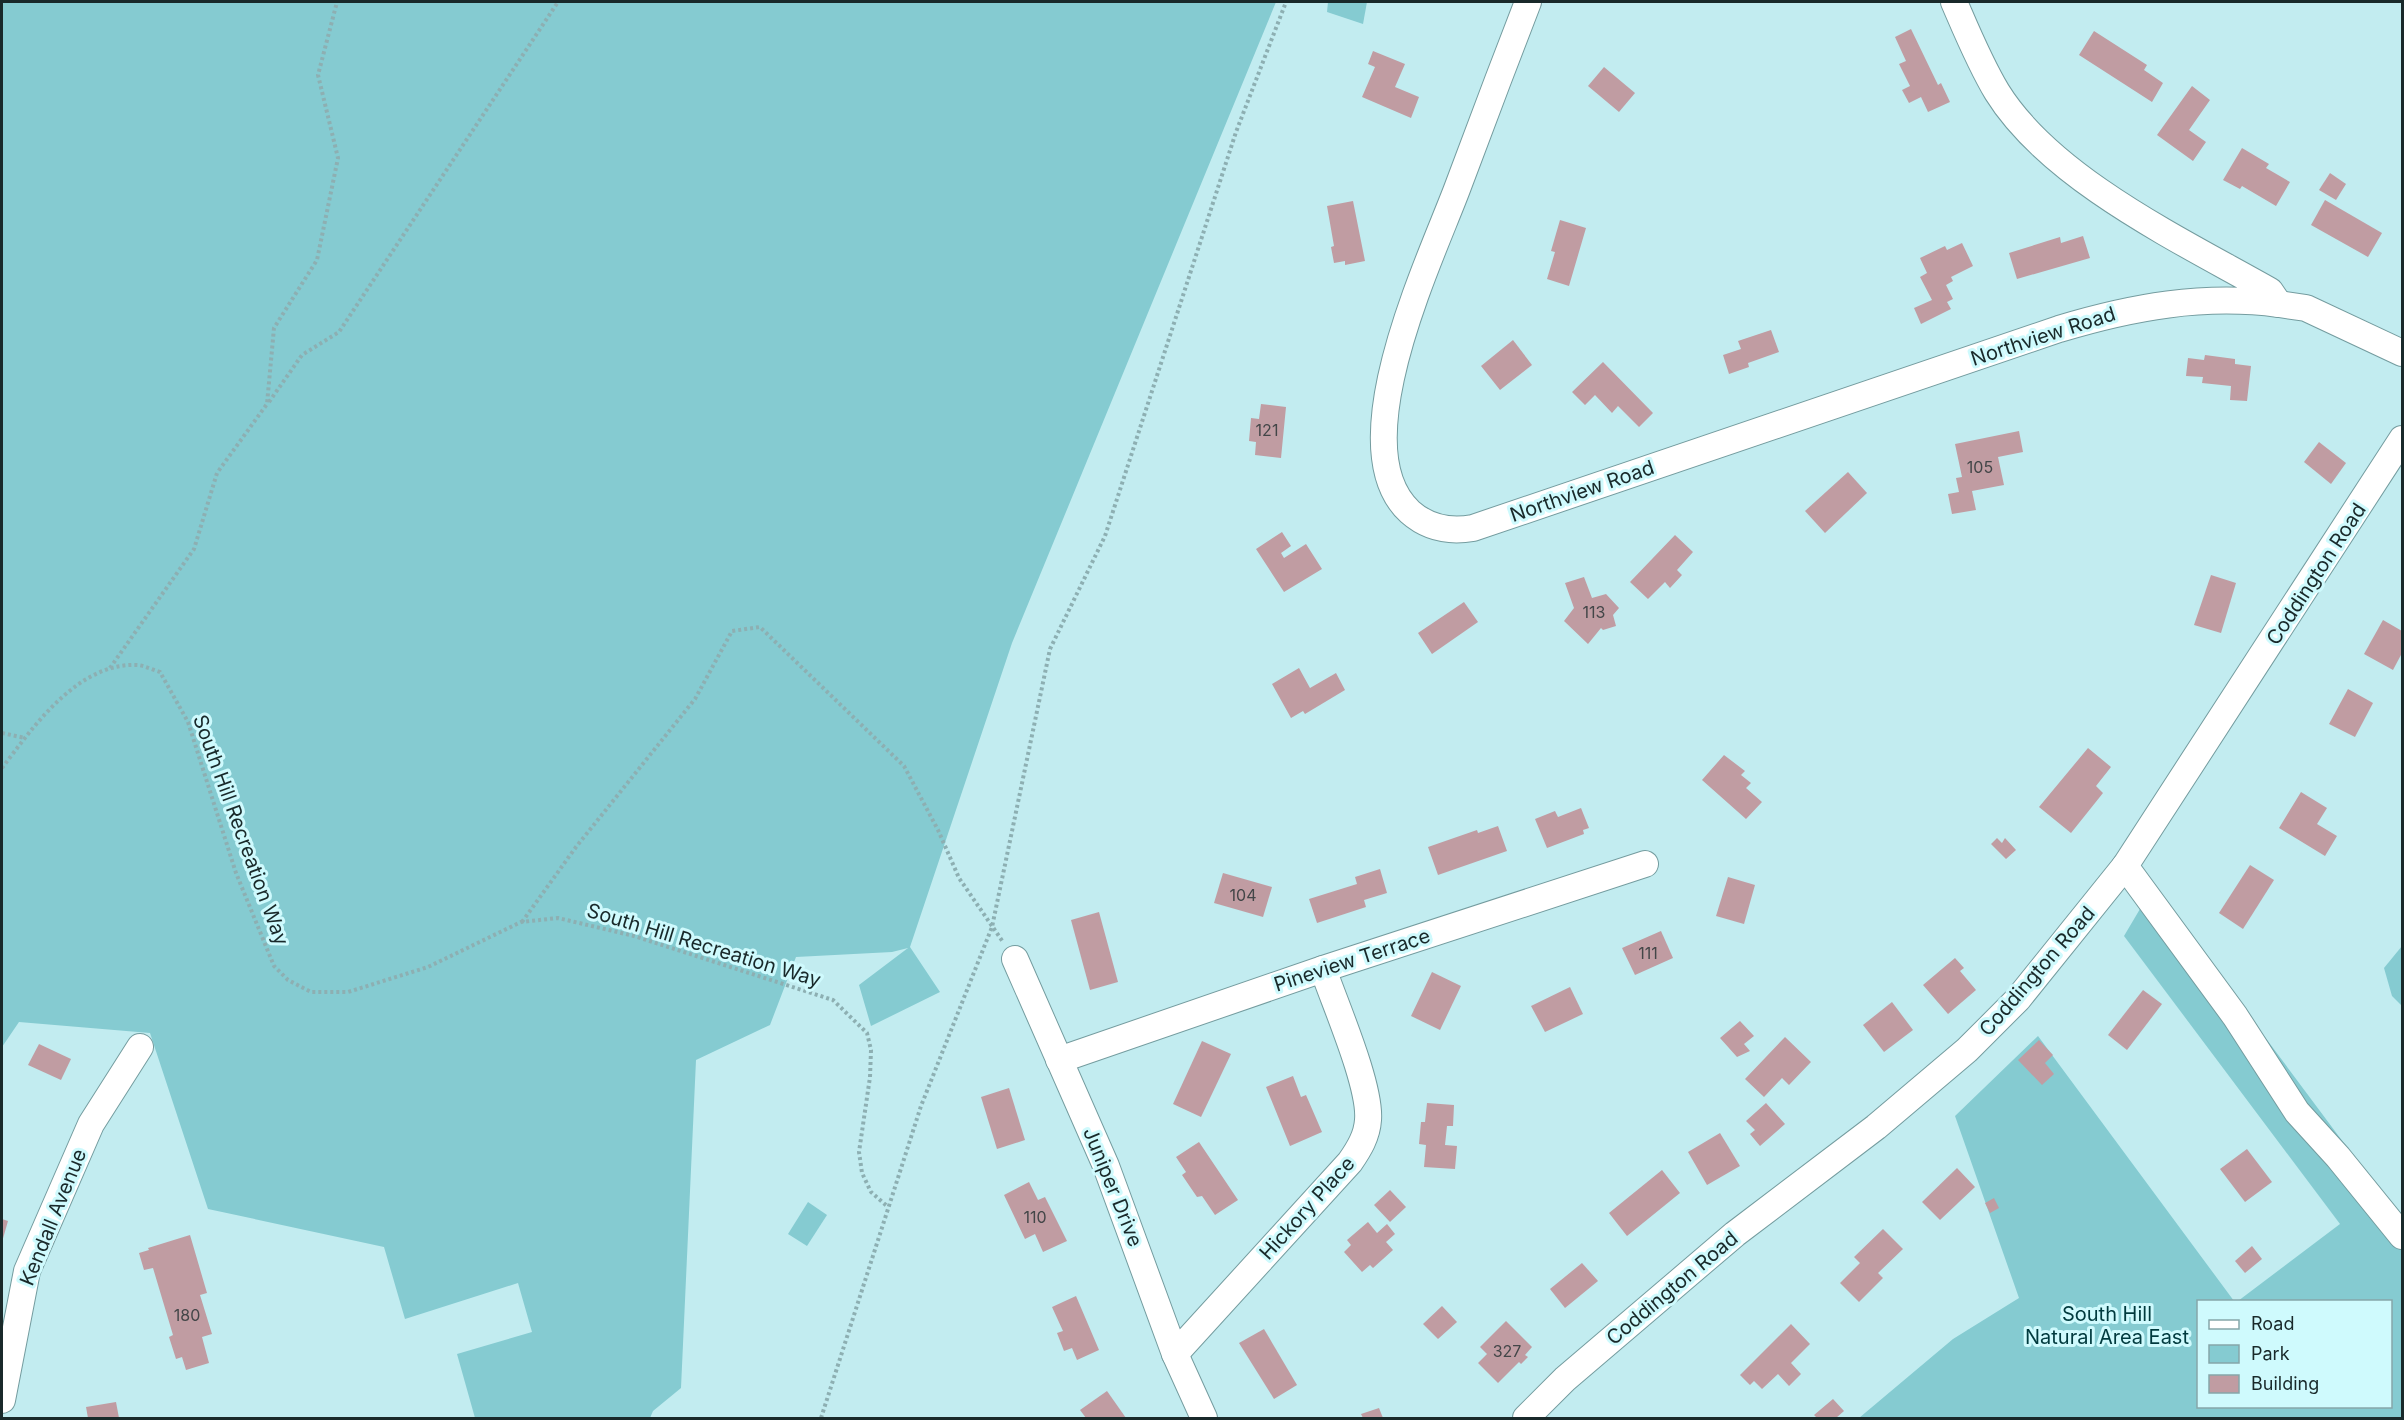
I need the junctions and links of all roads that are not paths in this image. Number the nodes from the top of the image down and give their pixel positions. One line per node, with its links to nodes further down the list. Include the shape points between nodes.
1 (1528, 2): 3 (street, Northview Road, via 1416,297 1387,393 1383,452 1388,481 1404,507 1428,525 1473,528 2114,312 2210,300)
2 (1954, 2): 3 (street, via 1997,92 2035,140 2167,234 2270,291)
3 (2279, 304): 4 (street, Northview Road, via 2306,308)
4 (2403, 352)
5 (2403, 439): 7 (street, Coddington Road)
6 (1646, 864): 9 (street, Pineview Terrace)
7 (2125, 866): 12 (street, via 2235,1016 2297,1112); 16 (street, Coddington Road, via 2025,991 1967,1050 1876,1127 1735,1234 1565,1378)
8 (1015, 959): 11 (street, Juniper Drive)
9 (1323, 969): 11 (street, Pineview Terrace); 13 (street, Hickory Place, via 1365,1091 1366,1136 1350,1162)
10 (140, 1047): 14 (street, Kendall Avenue, via 91,1124 27,1271)
11 (1059, 1060): 13 (street, Juniper Drive, via 1106,1166)
12 (2403, 1236)
13 (1176, 1354): 15 (street, Juniper Drive)
14 (2, 1400)
15 (1204, 1419)
16 (1526, 1419)

